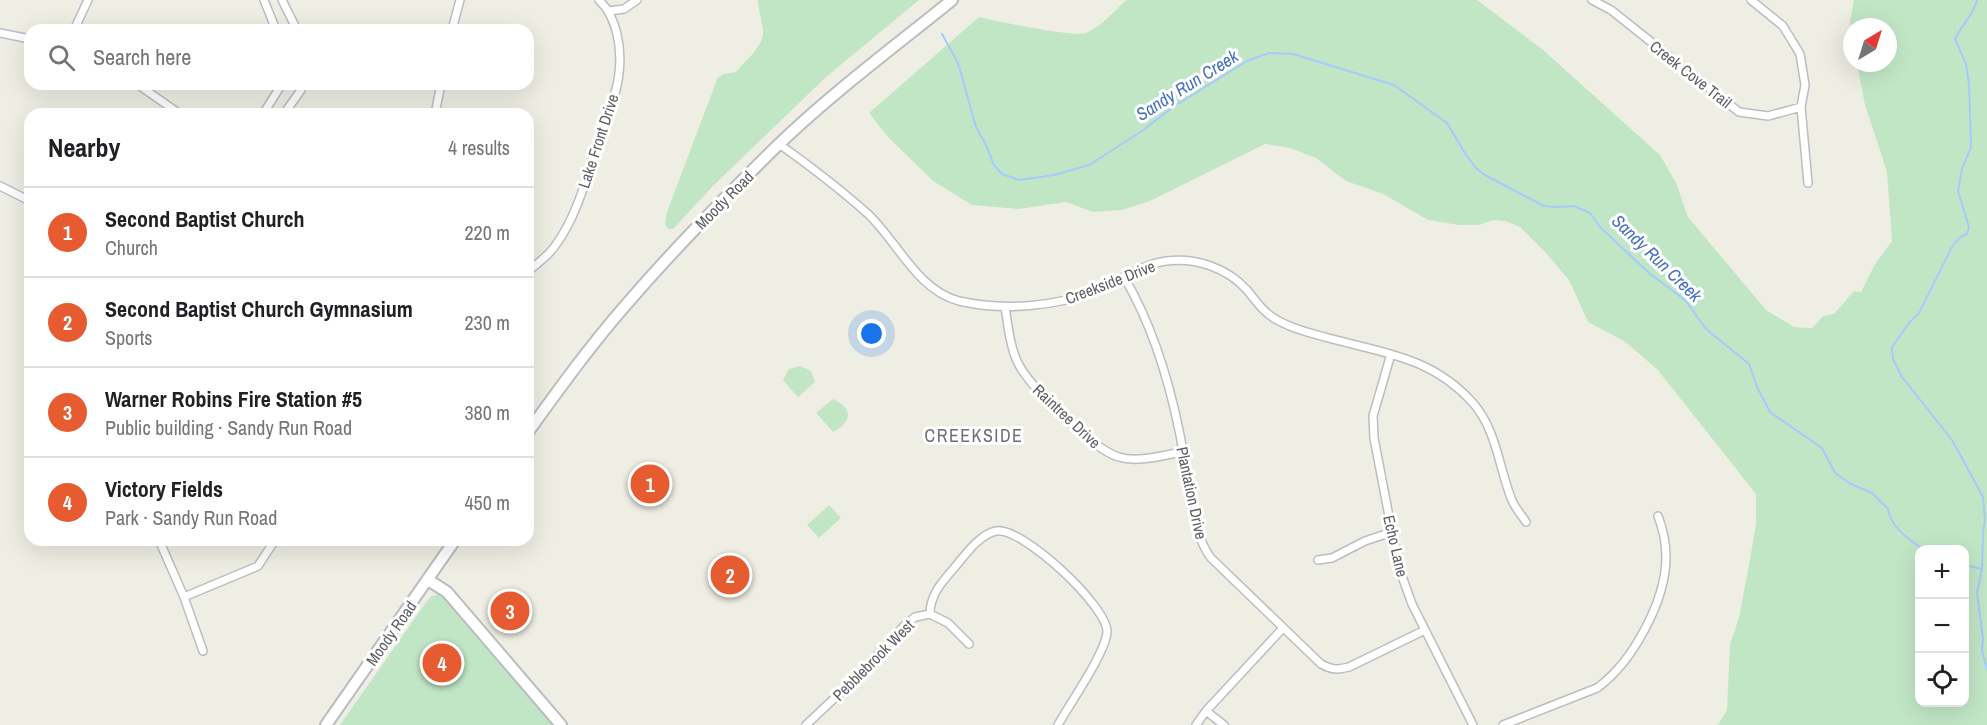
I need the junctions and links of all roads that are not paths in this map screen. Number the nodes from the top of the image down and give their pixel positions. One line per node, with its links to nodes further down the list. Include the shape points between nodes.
1 (88, 0): 11 (street)
2 (264, 0): 12 (street)
3 (282, 0): 13 (street)
4 (460, 0): 14 (street)
5 (599, 0): 10 (street, Lake Front Drive)
6 (637, 0): 10 (street, via 624,9)
7 (952, 0): 26 (main road, Moody Road)
8 (1592, 0): 21 (street, Creek Cove Trail, via 1611,10 1739,112 1768,116)
9 (1751, 0): 21 (street, via 1783,26 1800,54 1805,85)
10 (609, 11): 30 (street, Lake Front Drive, via 617,34 619,73 611,104 567,226 554,247)
11 (77, 24)
12 (274, 24)
13 (294, 24)
14 (454, 24)
15 (0, 33): 16 (street)
16 (24, 38)
17 (146, 90): 22 (street)
18 (278, 90): 23 (street)
19 (301, 90): 24 (street)
20 (440, 90): 25 (street)
21 (1801, 107): 27 (street)
22 (171, 108)
23 (267, 108)
24 (288, 108)
25 (436, 108)
26 (779, 144): 32 (street, Creekside Drive, via 870,216 938,290 958,300); 34 (main road, Moody Road, via 624,306)
27 (1808, 183)
28 (0, 186): 29 (street)
29 (24, 198)
30 (534, 265)
31 (1124, 277): 32 (street, Creekside Drive, via 1069,300); 33 (street, Creekside Drive, via 1148,265 1168,261 1206,264 1234,278 1276,320 1304,332); 35 (street, Plantation Drive, via 1161,358)
32 (1005, 307): 35 (street, Raintree Drive, via 1011,344 1024,375 1095,444 1125,459)
33 (1391, 354): 37 (street, Creekside Drive, via 1423,364 1450,381 1473,403 1491,434 1512,501); 38 (street, Echo Lane, via 1373,416)
34 (534, 424)
35 (1183, 452): 46 (street, Plantation Drive, via 1193,512 1205,551)
36 (1658, 516): 58 (street, via 1664,531 1666,557 1663,582 1652,614 1622,664 1596,688)
37 (1526, 522)
38 (1392, 532): 42 (street, via 1332,558); 47 (street, Echo Lane, via 1403,579)
39 (162, 546): 44 (street)
40 (272, 546): 44 (street, via 258,566)
41 (451, 546): 43 (main road, Moody Road)
42 (1318, 560)
43 (428, 580): 51 (main road, Moody Road); 52 (main road, via 447,592)
44 (184, 597): 49 (street)
45 (930, 614): 48 (street, via 948,623); 53 (street, Pebblebrook West, via 915,617 904,626); 54 (street, Pebblebrook West, via 939,585 988,534 1007,531 1028,543 1098,609 1107,630 1105,645)
46 (1283, 627): 47 (street, Plantation Drive, via 1321,664 1339,670); 50 (street)
47 (1425, 630): 57 (street, Echo Lane)
48 (969, 644)
49 (203, 651)
50 (1206, 711): 55 (street); 56 (street)
51 (326, 725)
52 (561, 725)
53 (806, 725)
54 (1058, 725)
55 (1196, 725)
56 (1224, 725)
57 (1473, 725)
58 (1503, 725)

